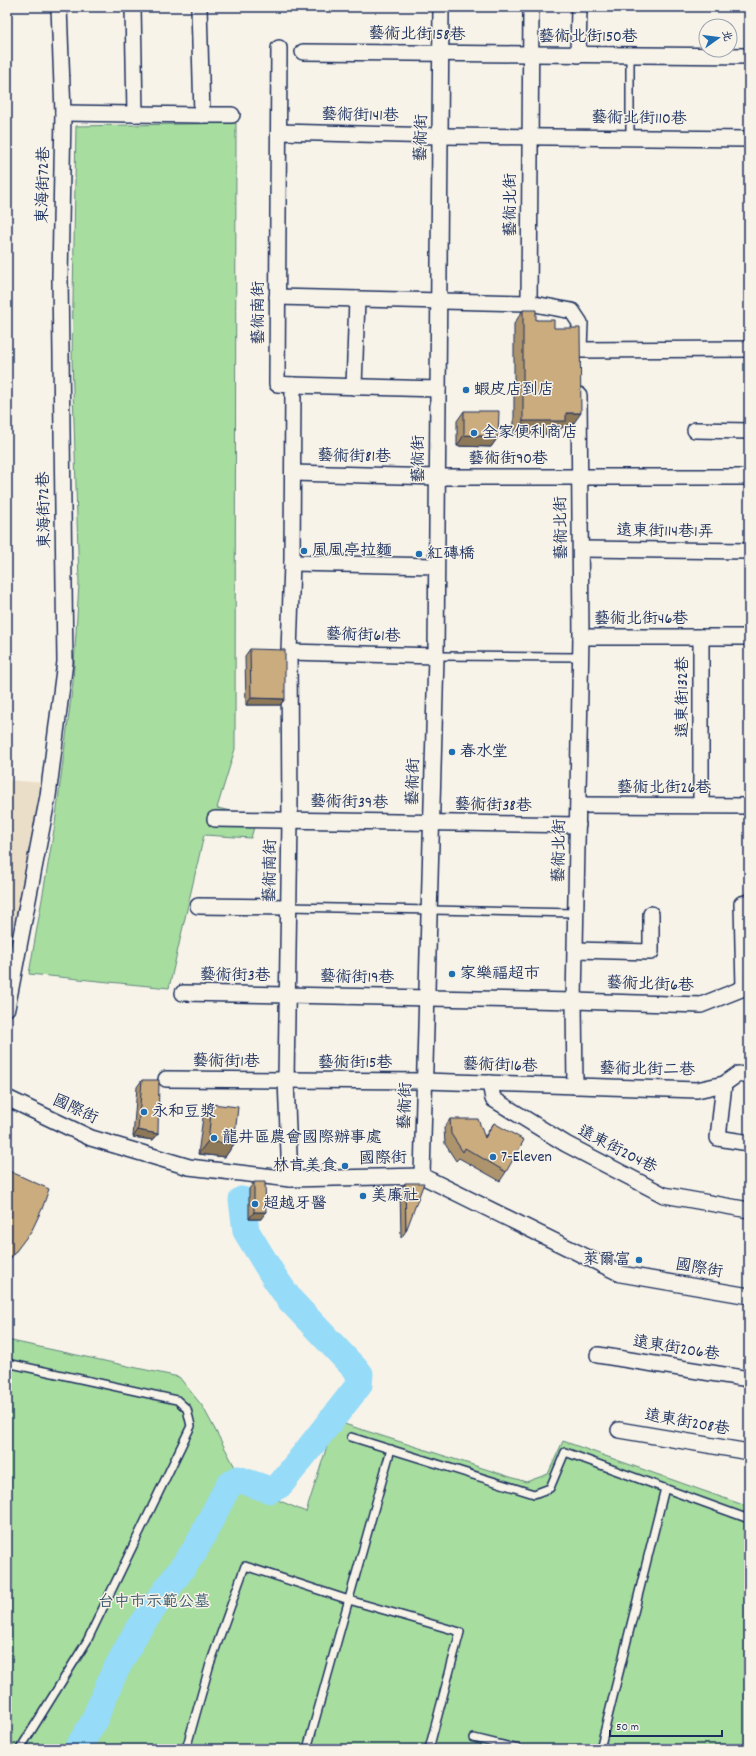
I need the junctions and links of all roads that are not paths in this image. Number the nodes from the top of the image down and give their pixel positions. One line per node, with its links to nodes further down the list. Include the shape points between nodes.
1 (59, 7): 14 (street, 東海街72巷)
2 (133, 7): 15 (street)
3 (199, 7): 16 (street)
4 (441, 7): 9 (street, 藝術街)
5 (531, 7): 10 (street, 藝術北街)
6 (578, 7): 11 (street)
7 (279, 48): 18 (street, 藝術南街)
8 (303, 52): 9 (street, 藝術北街158巷)
9 (441, 52): 10 (street, 藝術北街158巷); 19 (street, 藝術街)
10 (530, 55): 11 (street, 藝術北街150巷); 20 (street, 藝術北街)
11 (578, 55): 12 (street, 藝術北街150巷)
12 (630, 55): 13 (street, 藝術北街150巷); 21 (lane)
13 (749, 56)
14 (63, 113): 15 (street); 67 (street, 東海街72巷, via 60,278 65,662 48,796)
15 (135, 114): 16 (street)
16 (202, 115): 17 (street)
17 (232, 115)
18 (279, 132): 19 (street, 藝術街141巷); 23 (street, 藝術南街)
19 (440, 136): 20 (street, 藝術街141巷); 25 (street, 藝術街)
20 (529, 136): 21 (street, 藝術北街110巷); 26 (street, 藝術北街)
21 (630, 137): 22 (street, 藝術北街110巷)
22 (749, 139)
23 (277, 298): 24 (street); 29 (street, 藝術南街, via 278,384)
24 (356, 299): 25 (street); 30 (street)
25 (438, 300): 26 (street); 31 (street, 藝術街)
26 (529, 303): 27 (street, via 572,311 580,323 579,355 686,349)
27 (749, 349)
28 (579, 384): 36 (street, 藝術北街)
29 (292, 385): 30 (street); 34 (street, 藝術南街)
30 (354, 387): 31 (street)
31 (438, 389): 35 (street, 藝術街)
32 (695, 430): 33 (street)
33 (749, 431)
34 (293, 473): 35 (street, 藝術街81巷); 40 (street, 藝術南街)
35 (437, 476): 36 (street, 藝術街90巷); 41 (street, 藝術街)
36 (579, 477): 37 (street, 藝術街90巷); 38 (street, 藝術北街)
37 (749, 477)
38 (580, 549): 39 (street, 遠東街114巷1弄); 42 (street, 藝術北街)
39 (749, 551)
40 (292, 563): 41 (street); 45 (street, 藝術南街)
41 (436, 566): 46 (street, 藝術街)
42 (580, 637): 43 (street, 藝術北街46巷); 47 (street, 藝術北街)
43 (701, 637): 44 (street, 遠東街132巷); 49 (street, 遠東街132巷)
44 (749, 637)
45 (289, 652): 46 (street, 藝術街61巷); 52 (street, 藝術南街)
46 (436, 656): 47 (lane); 53 (street, 藝術街)
47 (579, 657): 48 (street, 藝術北街)
48 (579, 805): 49 (street, 藝術北街26巷); 54 (street, 藝術北街)
49 (702, 806): 50 (street, 藝術北街26巷)
50 (749, 806)
51 (215, 820): 52 (street, 藝術街39巷)
52 (290, 820): 53 (street, 藝術街39巷); 57 (street, 藝術南街)
53 (431, 823): 54 (street, 藝術街38巷); 58 (street, 藝術街)
54 (578, 825): 59 (street, 藝術北街)
55 (749, 902): 62 (street, via 742,904)
56 (198, 906): 57 (street)
57 (289, 907): 58 (lane); 64 (street, 藝術南街)
58 (429, 910): 59 (lane); 65 (street, 藝術街)
59 (576, 913): 61 (street, 藝術北街)
60 (651, 914): 61 (street, 藝術北街6巷, via 651,952)
61 (576, 950): 66 (street, 藝術北街)
62 (747, 988): 66 (street, 藝術北街6巷, via 701,1005)
63 (183, 994): 64 (street, 藝術街3巷)
64 (286, 995): 65 (street, 藝術街19巷); 70 (street, 藝術南街)
65 (427, 998): 66 (street, 藝術北街6巷); 71 (street, 藝術街)
66 (574, 1001): 74 (street, 藝術北街)
67 (7, 1008)
68 (744, 1075): 73 (street, 藝術北街二巷)
69 (166, 1078): 70 (street, 藝術街1巷)
70 (286, 1080): 71 (street, 藝術街15巷); 78 (street, 藝術南街)
71 (424, 1082): 72 (street, 藝術街16巷); 77 (street, 藝術街)
72 (490, 1083): 74 (street, 藝術街16巷); 79 (street, 遠東街204巷, via 493,1099 566,1144 664,1195)
73 (724, 1084): 74 (street, 藝術北街二巷, via 697,1090); 76 (street, via 718,1138)
74 (575, 1086)
75 (7, 1098): 78 (street, 國際街, via 91,1138 189,1167)
76 (749, 1144)
77 (422, 1176): 78 (street, 國際街); 80 (street, 國際街, via 621,1274)
78 (290, 1179)
79 (749, 1210)
80 (749, 1296)
81 (598, 1355): 83 (street, 遠東街206巷)
82 (7, 1363): 92 (lane, via 177,1400 187,1409 191,1426 87,1641)
83 (749, 1378)
84 (620, 1430): 87 (street, 遠東街208巷)
85 (351, 1437): 86 (lane)
86 (391, 1448): 88 (lane, via 534,1494 550,1488 565,1452); 90 (lane)
87 (749, 1452)
88 (665, 1488): 89 (lane); 97 (lane)
89 (749, 1519)
90 (349, 1600): 93 (lane, via 245,1566 210,1664); 94 (lane); 95 (lane, via 460,1632)
91 (474, 1738): 96 (lane)
92 (20, 1749)
93 (186, 1749)
94 (307, 1749)
95 (429, 1749)
96 (519, 1749)
97 (600, 1749)

